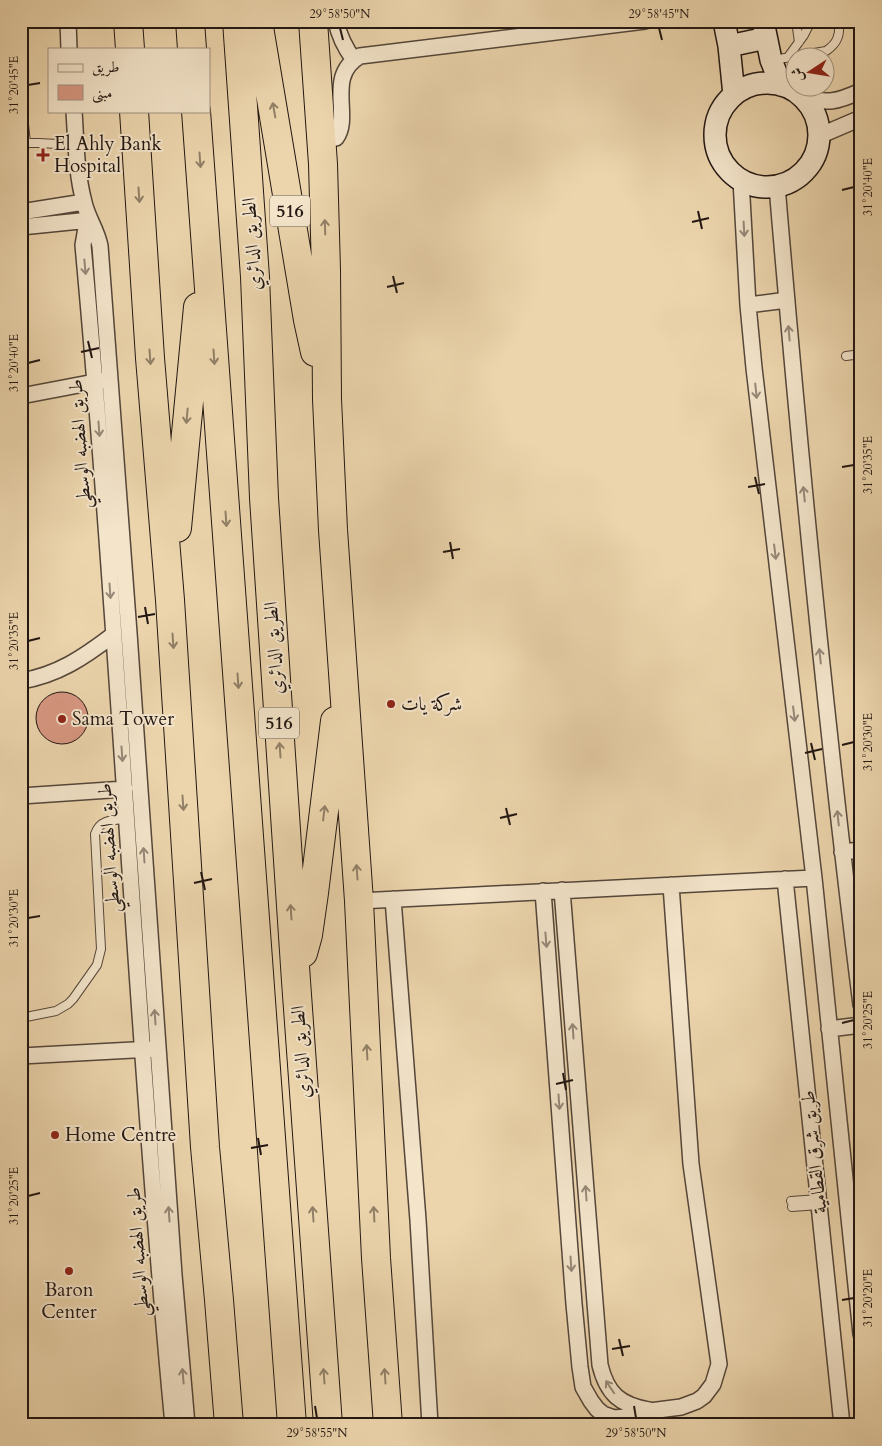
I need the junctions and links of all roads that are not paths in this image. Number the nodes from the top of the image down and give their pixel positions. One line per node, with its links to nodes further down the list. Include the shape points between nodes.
1 (68, 21): 16 (street)
2 (128, 21): 17 (highway)
3 (190, 21): 18 (highway)
4 (238, 21): 69 (highway, الطريق الدائري / 516, one-way to 4, via 264,498 255,277)
5 (258, 21): 36 (highway, 516, one-way to 5)
6 (313, 21): 33 (highway, 516)
7 (336, 21): 20 (street, via 343,44)
8 (645, 21): 20 (street, via 360,56)
9 (724, 21): 15 (street)
10 (796, 21): 14 (lane)
11 (811, 21): 14 (lane)
12 (839, 21): 19 (lane, via 837,41 826,51)
13 (764, 30): 15 (street); 19 (street)
14 (799, 42): 19 (lane)
15 (729, 46): 24 (street)
16 (69, 48)
17 (130, 48)
18 (192, 48)
19 (779, 59): 21 (street)
20 (354, 60): 33 (street, via 341,86 340,133 336,138)
21 (781, 85): 22 (street); 24 (street, via 756,84)
22 (784, 86)
23 (861, 91): 27 (street, via 834,101)
24 (734, 95): 37 (street, via 719,115 715,139 723,163)
25 (21, 97): 34 (lane)
26 (803, 98): 32 (street, via 815,115)
27 (806, 98)
28 (74, 112): 35 (street, طريق الهضبه الوسطي)
29 (134, 112): 52 (highway, 516, one-way to 52)
30 (196, 112): 43 (highway, الطريق الدائري / 516, one-way to 43)
31 (861, 118): 32 (street)
32 (819, 136): 38 (street, via 807,168 788,183)
33 (322, 142): 46 (highway, 516, one-way to 33)
34 (24, 143): 35 (lane)
35 (76, 145): 39 (street, طريق الهضبه الوسطي)
36 (280, 146): 46 (highway, 516, via 294,187); 51 (highway, 516, via 308,320)
37 (741, 180): 38 (street, via 752,185); 45 (street, one-way to 45)
38 (777, 186): 44 (street)
39 (84, 202): 40 (street); 41 (street, طريق الهضبه الوسطي)
40 (21, 212)
41 (90, 220): 42 (street); 49 (street, طريق الهضبه الوسطي, via 100,246)
42 (21, 227)
43 (205, 228): 52 (highway, 516, one-way to 52); 89 (highway, الطريق الدائري / 516, one-way to 89)
44 (787, 300): 45 (street); 61 (street, one-way to 44, via 807,527)
45 (748, 305): 62 (street, one-way to 62)
46 (327, 328): 51 (highway, 516)
47 (861, 354): 48 (lane)
48 (846, 356)
49 (102, 380): 50 (street); 53 (street, طريق الهضبه الوسطي, one-way to 53); 56 (street, طريق الهضبه الوسطي)
50 (21, 396)
51 (328, 399): 54 (highway, 516)
52 (170, 600): 88 (highway, 516, one-way to 88, via 205,1147)
53 (113, 635): 55 (street, via 65,668); 56 (street, طريق الهضبه الوسطي)
54 (343, 668): 68 (highway, 516, one-way to 54); 69 (highway, 516, one-way to 54, via 308,935)
55 (21, 681)
56 (127, 718): 57 (street, طريق الهضبه الوسطي, one-way to 57); 76 (street, طريق الهضبه الوسطي, one-way to 56)
57 (125, 789): 58 (street); 59 (street, طريق الهضبه الوسطي)
58 (21, 796)
59 (126, 819): 73 (lane, via 105,821 95,834 101,949 98,965 68,1004 49,1013); 76 (street, طريق الهضبه الوسطي)
60 (861, 850): 61 (street)
61 (842, 852): 71 (street)
62 (814, 878): 63 (street); 75 (street)
63 (785, 879): 64 (street); 80 (street, طريق شرق القطامية)
64 (671, 885): 65 (street); 85 (street, via 691,1164 720,1364 713,1384 697,1401 681,1407)
65 (562, 890): 66 (street); 70 (street)
66 (543, 892): 67 (street); 72 (street, one-way to 72)
67 (393, 899): 68 (street); 92 (street)
68 (359, 901): 91 (highway, 516, one-way to 68, via 376,1258)
69 (296, 981): 90 (highway, الطريق الدائري / 516, one-way to 69)
70 (571, 1005): 72 (street); 78 (street, one-way to 70)
71 (861, 1005)
72 (552, 1007): 79 (street, one-way to 79)
73 (21, 1018)
74 (861, 1025): 75 (street)
75 (830, 1029): 82 (street)
76 (150, 1049): 77 (street); 86 (street, طريق الهضبه الوسطي); 87 (street, طريق الهضبه الوسطي, one-way to 76)
77 (21, 1056)
78 (584, 1163): 79 (street); 83 (street, one-way to 78)
79 (563, 1164): 84 (street, one-way to 84)
80 (819, 1202): 81 (lane); 93 (street, طريق شرق القطامية)
81 (792, 1204)
82 (861, 1334)
83 (598, 1345): 84 (street); 85 (street, one-way to 83, via 628,1405 612,1392 602,1374)
84 (578, 1346): 85 (street, via 583,1387 597,1409 614,1418)
85 (650, 1410)
86 (173, 1425)
87 (187, 1425)
88 (229, 1425)
89 (292, 1425)
90 (328, 1425)
91 (388, 1425)
92 (430, 1425)
93 (842, 1425)

